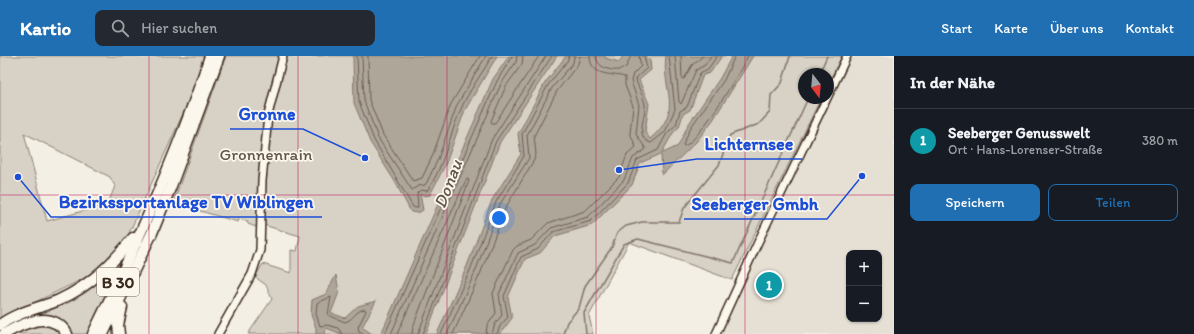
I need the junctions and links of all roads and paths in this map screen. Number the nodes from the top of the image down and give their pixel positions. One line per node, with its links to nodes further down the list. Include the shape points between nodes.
1 (210, 56): 7 (highway, B 30, via 187,121)
2 (219, 56): 8 (highway, B 30, via 172,186)
3 (283, 56): 15 (street, via 268,115 262,181 260,250 252,274)
4 (847, 56): 5 (street)
5 (834, 83)
6 (824, 104): 16 (street)
7 (141, 229): 9 (highway, via 98,277 81,289); 12 (highway, B 30)
8 (127, 285): 13 (highway, B 30); 14 (highway, via 118,317)
9 (0, 325)
10 (4, 334): 11 (highway, via 31,321 44,319 57,323)
11 (67, 334)
12 (93, 334)
13 (103, 334)
14 (119, 334)
15 (218, 334)
16 (716, 334)

